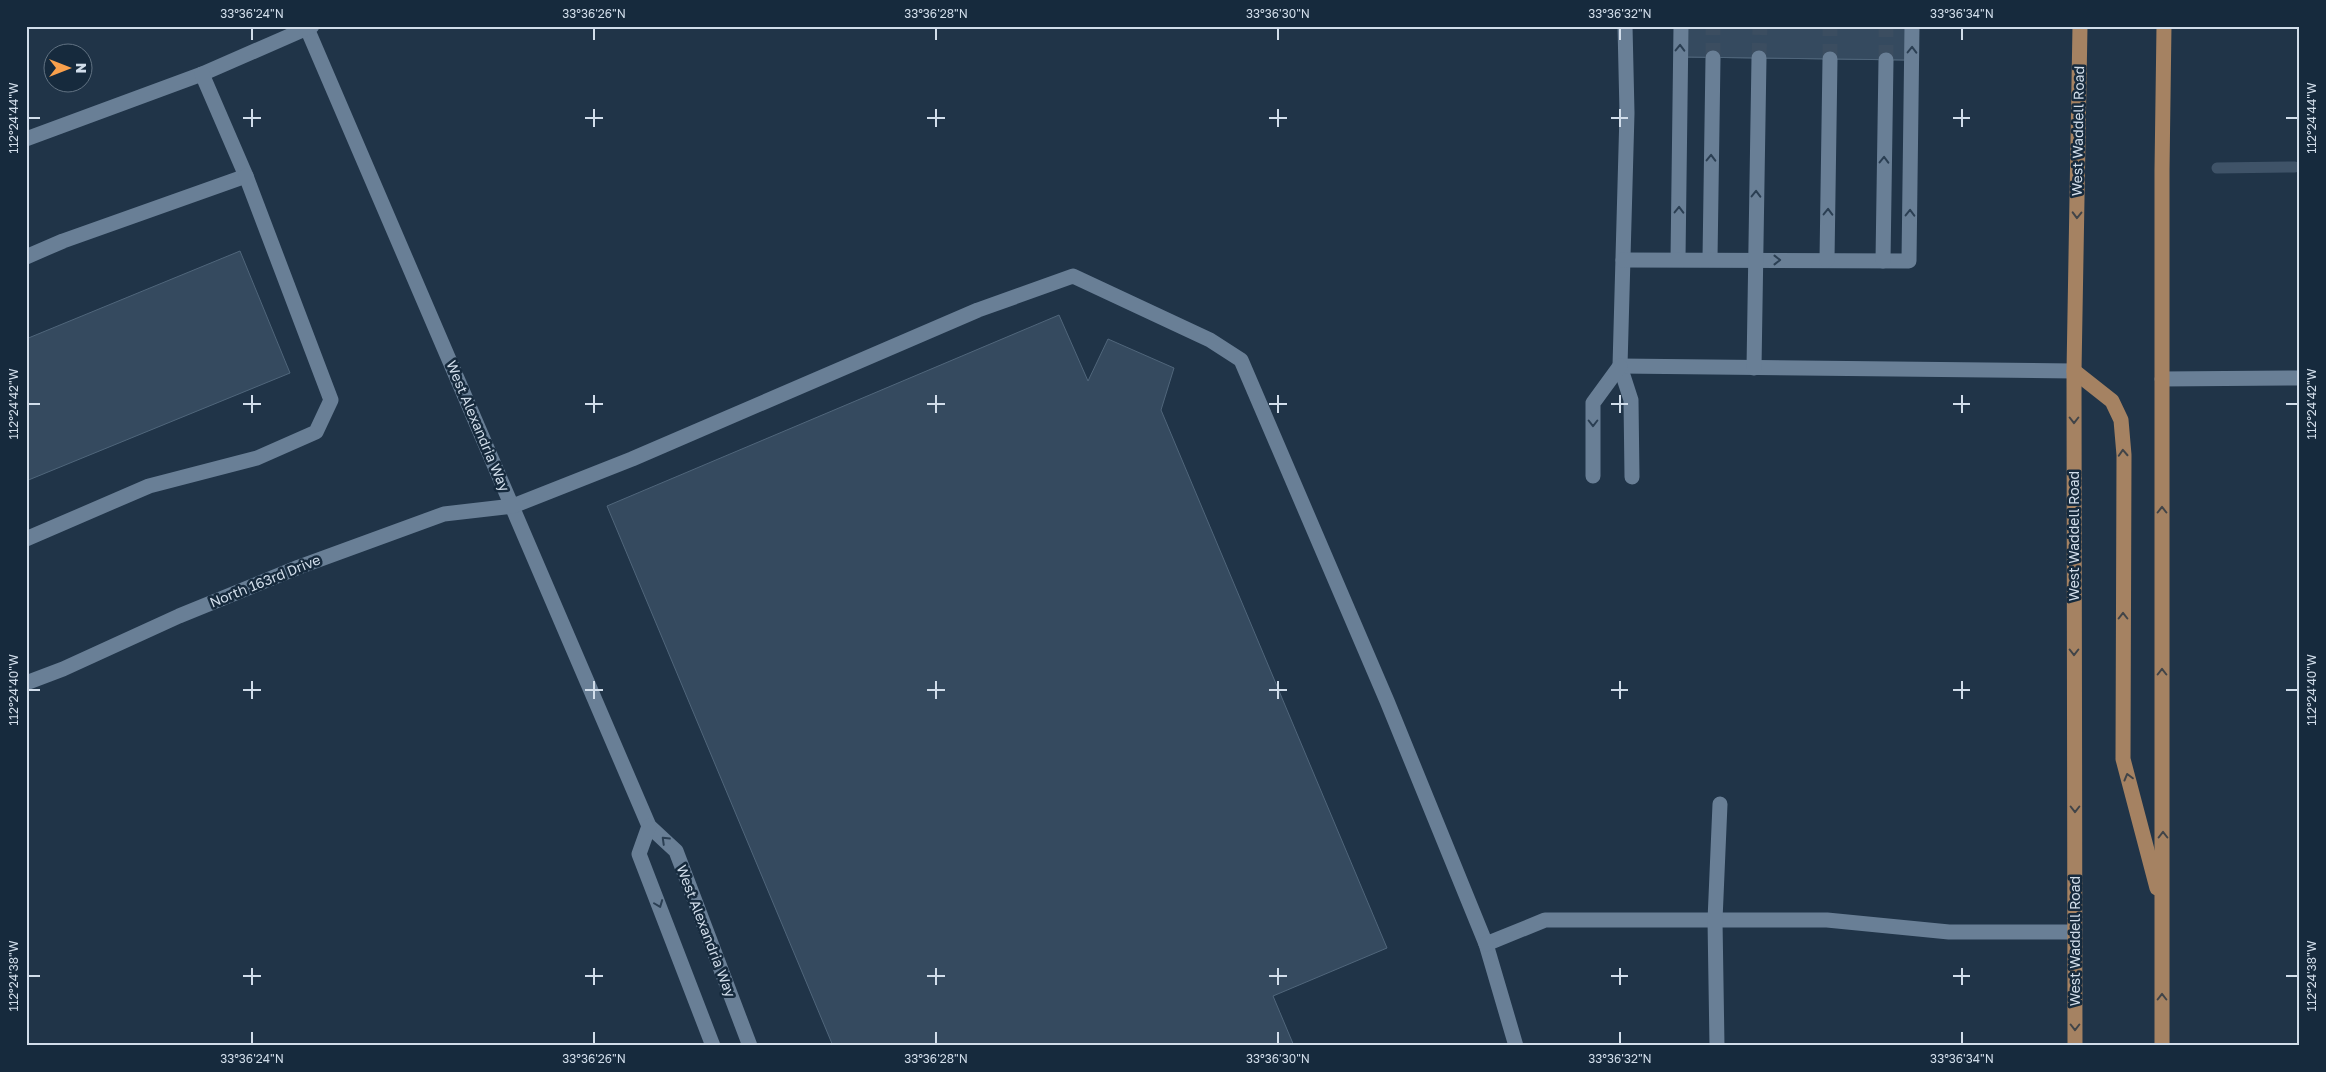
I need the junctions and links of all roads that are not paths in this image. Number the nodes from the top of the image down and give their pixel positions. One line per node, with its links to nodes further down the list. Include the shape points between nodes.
1 (1625, 26): 17 (street)
2 (1681, 26): 15 (street, one-way to 2)
3 (1912, 26): 20 (street, one-way to 3, via 1909,261)
4 (2080, 26): 23 (main road, West Waddell Road, one-way to 23)
5 (2164, 26): 25 (main road)
6 (308, 27): 11 (street); 28 (street, West Alexandria Way)
7 (1713, 58): 16 (street, one-way to 7)
8 (1759, 58): 18 (street, one-way to 8)
9 (1830, 59): 19 (street, one-way to 9)
10 (1886, 60): 20 (street, one-way to 10)
11 (202, 74): 12 (street); 13 (street)
12 (26, 139)
13 (246, 176): 14 (street); 29 (street, via 331,400 316,432 257,458 149,486)
14 (26, 257)
15 (1678, 259): 16 (street); 17 (street)
16 (1710, 259): 18 (street)
17 (1624, 260): 21 (street)
18 (1754, 260): 19 (street, one-way to 19); 22 (street)
19 (1827, 260): 20 (street)
20 (1883, 261)
21 (1620, 366): 22 (street); 26 (street, one-way to 26, via 1593,403); 27 (street, via 1632,400)
22 (1754, 368): 23 (street)
23 (2074, 371): 33 (main road, one-way to 23, via 2123,759 2124,455 2121,420 2112,401); 35 (main road, West Waddell Road, one-way to 35)
24 (2300, 378): 25 (street)
25 (2162, 379): 33 (main road, one-way to 25)
26 (1593, 476)
27 (1632, 476)
28 (513, 506): 30 (street, North 163rd Drive, via 444,514 299,567); 32 (street, West Alexandria Way); 36 (street, North 163rd Drive, via 632,459 978,310 1073,276 1112,293 1210,340 1241,360)
29 (26, 539)
30 (26, 683)
31 (1720, 804): 34 (street)
32 (649, 826): 37 (street, one-way to 37, via 639,854); 38 (street, West Alexandria Way, one-way to 32, via 676,851)
33 (2163, 909): 42 (main road, one-way to 33)
34 (1715, 920): 35 (street, via 1827,920 1949,932); 36 (street, via 1545,920); 40 (street)
35 (2075, 932): 41 (main road, West Waddell Road, one-way to 41)
36 (1486, 944): 39 (street, North 163rd Drive)
37 (713, 1046)
38 (750, 1046)
39 (1516, 1046)
40 (1717, 1046)
41 (2075, 1046)
42 (2162, 1046)

